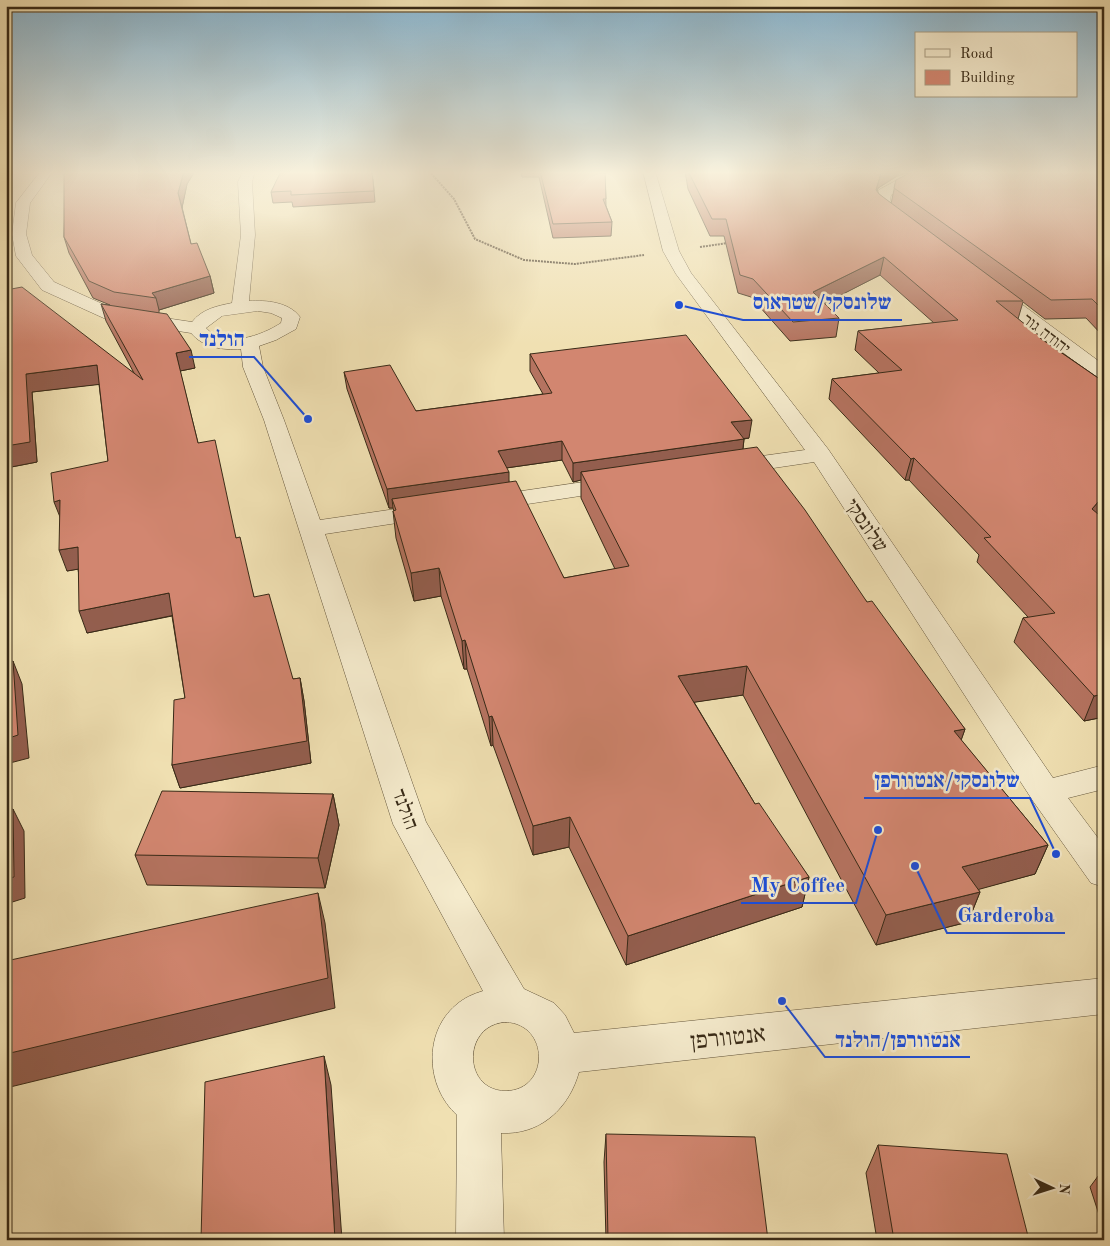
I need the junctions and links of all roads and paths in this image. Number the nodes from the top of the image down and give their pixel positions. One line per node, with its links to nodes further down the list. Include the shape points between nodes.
1 (20, 229): 11 (street, via 24,256 48,286 114,316)
2 (248, 229): 10 (street)
3 (470, 229): 8 (path, via 475,239 524,260 575,264)
4 (665, 229): 8 (street, שלונסקי)
5 (912, 229): 6 (street)
6 (917, 233)
7 (733, 242): 8 (path)
8 (671, 251): 14 (street, שלונסקי, via 684,274)
9 (981, 282): 13 (street, יהודה גור)
10 (240, 307): 11 (street, via 206,317); 12 (street, via 275,308 291,317 290,325 280,333)
11 (197, 328): 12 (street, via 202,336 212,341)
12 (250, 342): 17 (street, הולנד, via 253,367)
13 (1104, 374)
14 (820, 454): 15 (street); 19 (street, שלונסקי)
15 (712, 470)
16 (644, 480): 17 (street)
17 (311, 529): 22 (street, הולנד, via 410,824)
18 (1104, 777): 19 (street)
19 (1045, 792): 20 (street, שלונסקי)
20 (1104, 873)
21 (1104, 996): 23 (street, אנטוורפן)
22 (512, 1005): 23 (street, via 527,1008 552,1026); 24 (street, via 493,1007 476,1014 462,1026 454,1042 450,1061 454,1078 464,1094)
23 (562, 1054): 24 (street, via 560,1072 537,1102 518,1110 498,1111)
24 (479, 1106): 25 (street)
25 (480, 1240)

